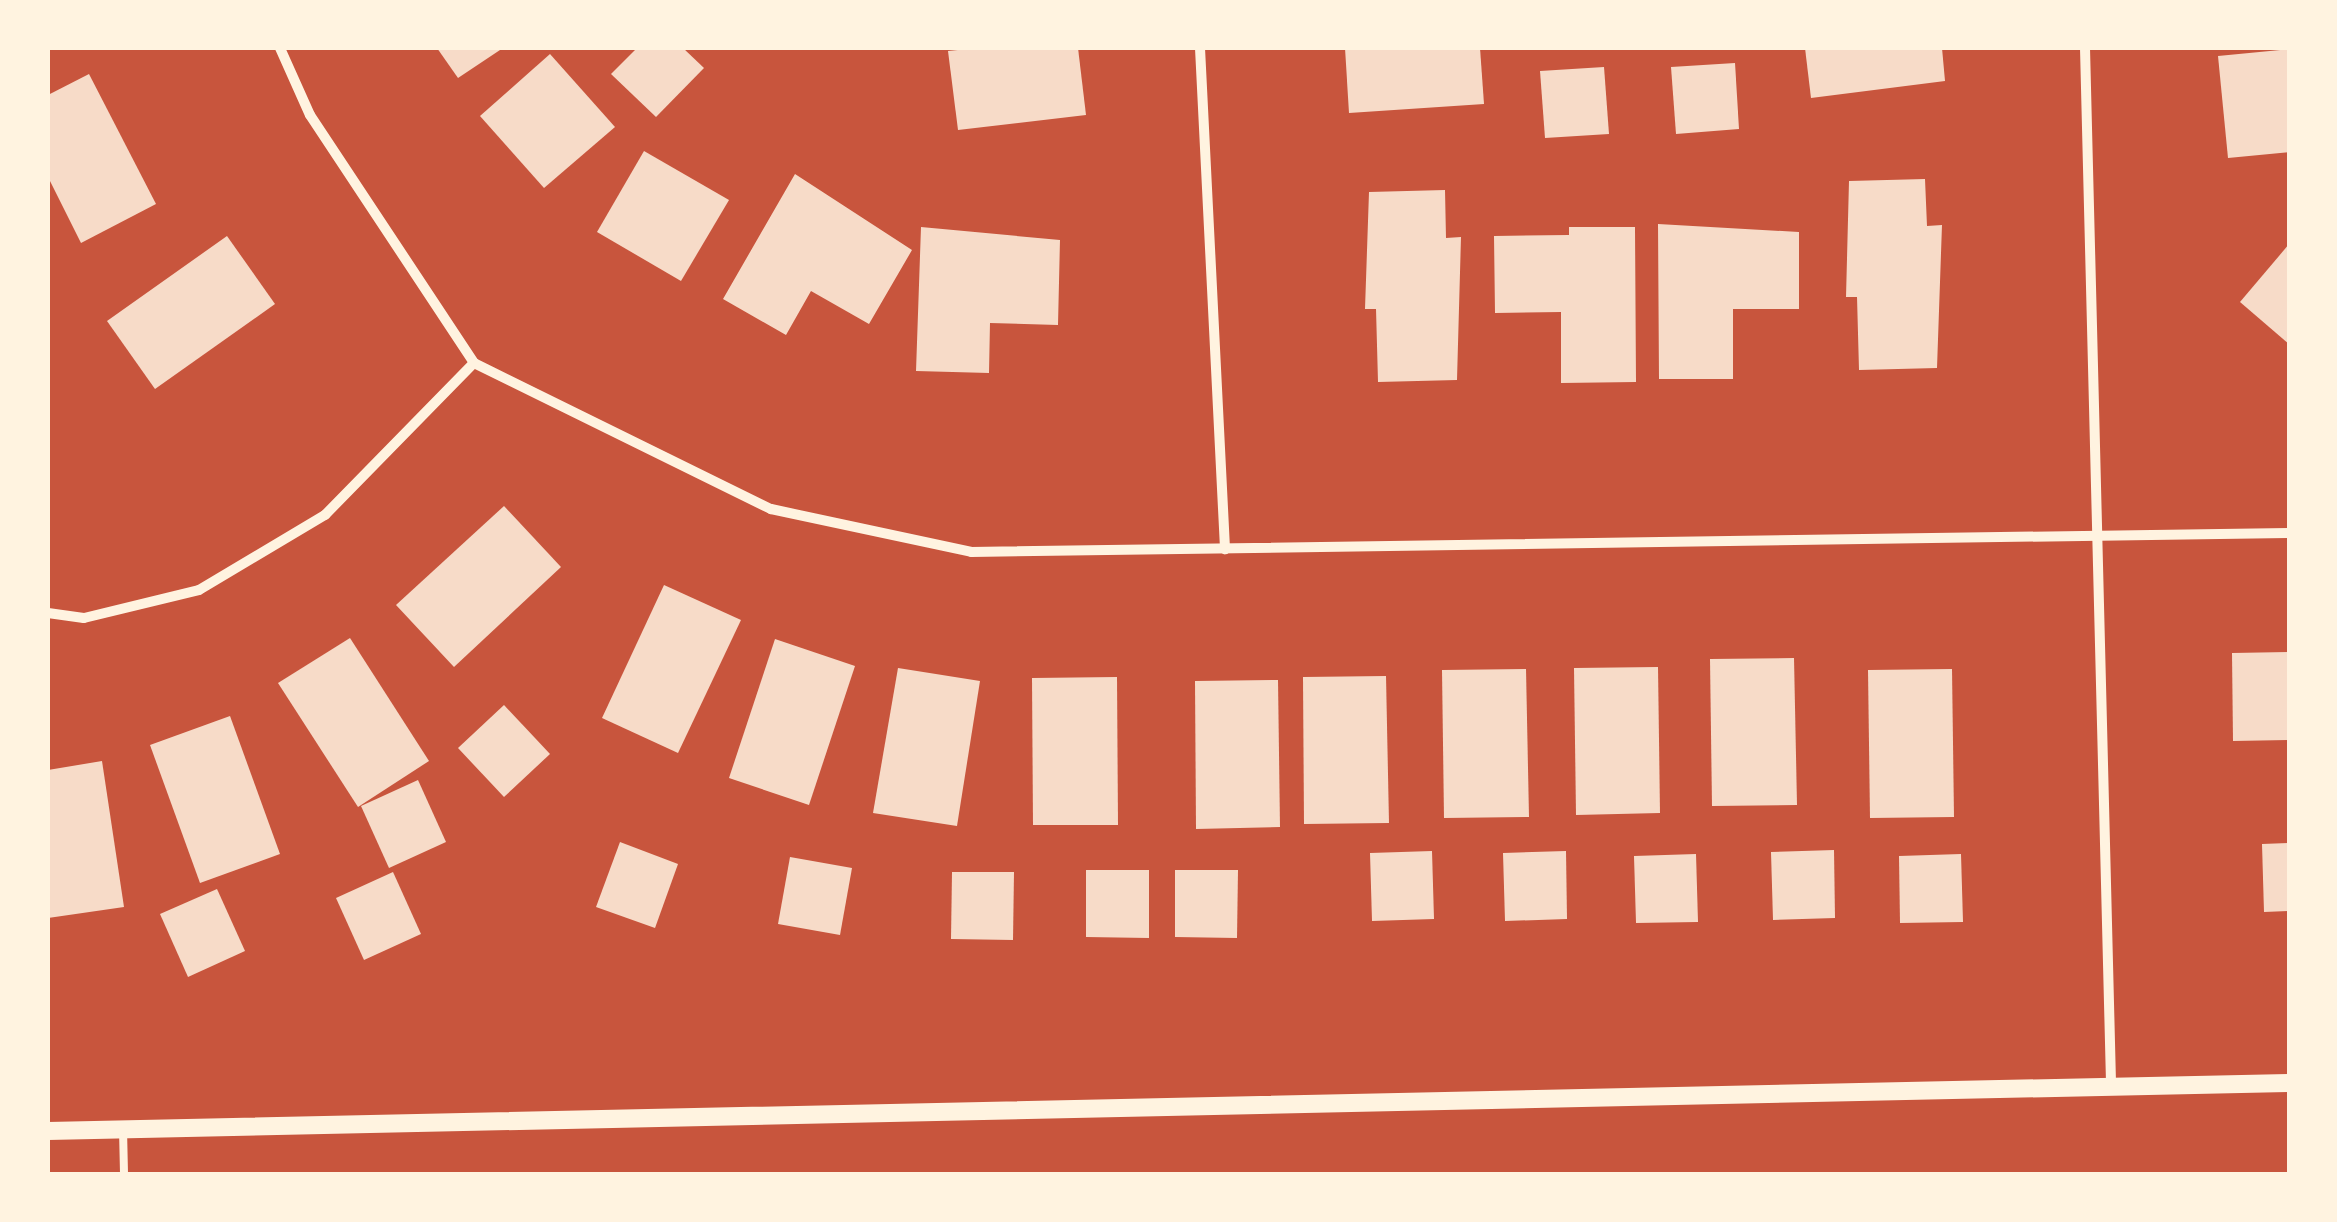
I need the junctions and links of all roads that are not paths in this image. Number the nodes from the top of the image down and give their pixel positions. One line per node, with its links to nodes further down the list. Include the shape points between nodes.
1 (280, 48): 4 (street, via 310,115)
2 (1200, 48): 7 (street)
3 (2084, 48): 6 (street)
4 (474, 363): 7 (street, via 771,510 971,552); 8 (street, via 325,516 199,590 84,618)
5 (2290, 533): 6 (street)
6 (2094, 536): 7 (street); 10 (street)
7 (1225, 549)
8 (48, 613)
9 (2290, 1084): 10 (street)
10 (2111, 1085): 11 (street)
11 (123, 1129): 12 (street); 13 (lane)
12 (48, 1131)
13 (124, 1174)

